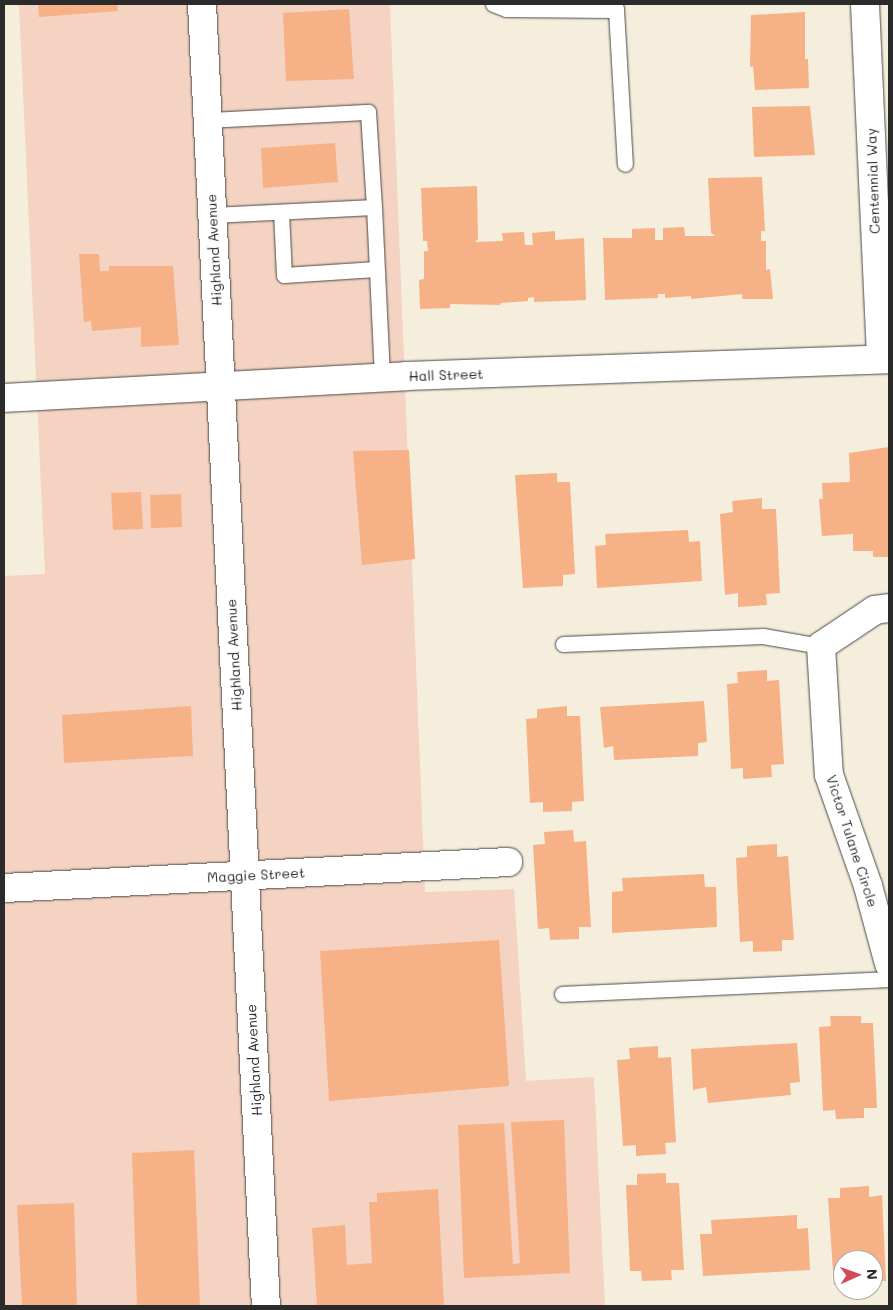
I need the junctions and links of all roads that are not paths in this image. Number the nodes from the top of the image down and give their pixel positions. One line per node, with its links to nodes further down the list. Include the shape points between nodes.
1 (202, 4): 5 (street, Highland Avenue)
2 (492, 4): 4 (lane, via 506,9)
3 (865, 4): 11 (street, Centennial Way)
4 (616, 7): 6 (lane)
5 (208, 120): 7 (lane, via 368,112); 9 (street, Highland Avenue)
6 (625, 164)
7 (374, 207): 8 (lane); 10 (lane)
8 (281, 212): 9 (lane); 10 (lane, via 284,274)
9 (212, 215): 13 (street, Highland Avenue)
10 (376, 270): 12 (lane)
11 (885, 359): 12 (street, Hall Street)
12 (382, 378): 13 (street, Hall Street)
13 (221, 385): 14 (street, Hall Street); 19 (street, Highland Avenue)
14 (4, 398)
15 (889, 608): 17 (street, via 875,610)
16 (562, 644): 17 (lane, via 763,636)
17 (821, 646): 21 (street, Victor Tulane Circle, via 829,775 868,886)
18 (508, 862): 19 (street, Maggie Street)
19 (245, 875): 20 (street, Maggie Street); 24 (street, Highland Avenue)
20 (4, 888)
21 (889, 964)
22 (889, 979): 23 (lane)
23 (562, 994)
24 (266, 1306)

